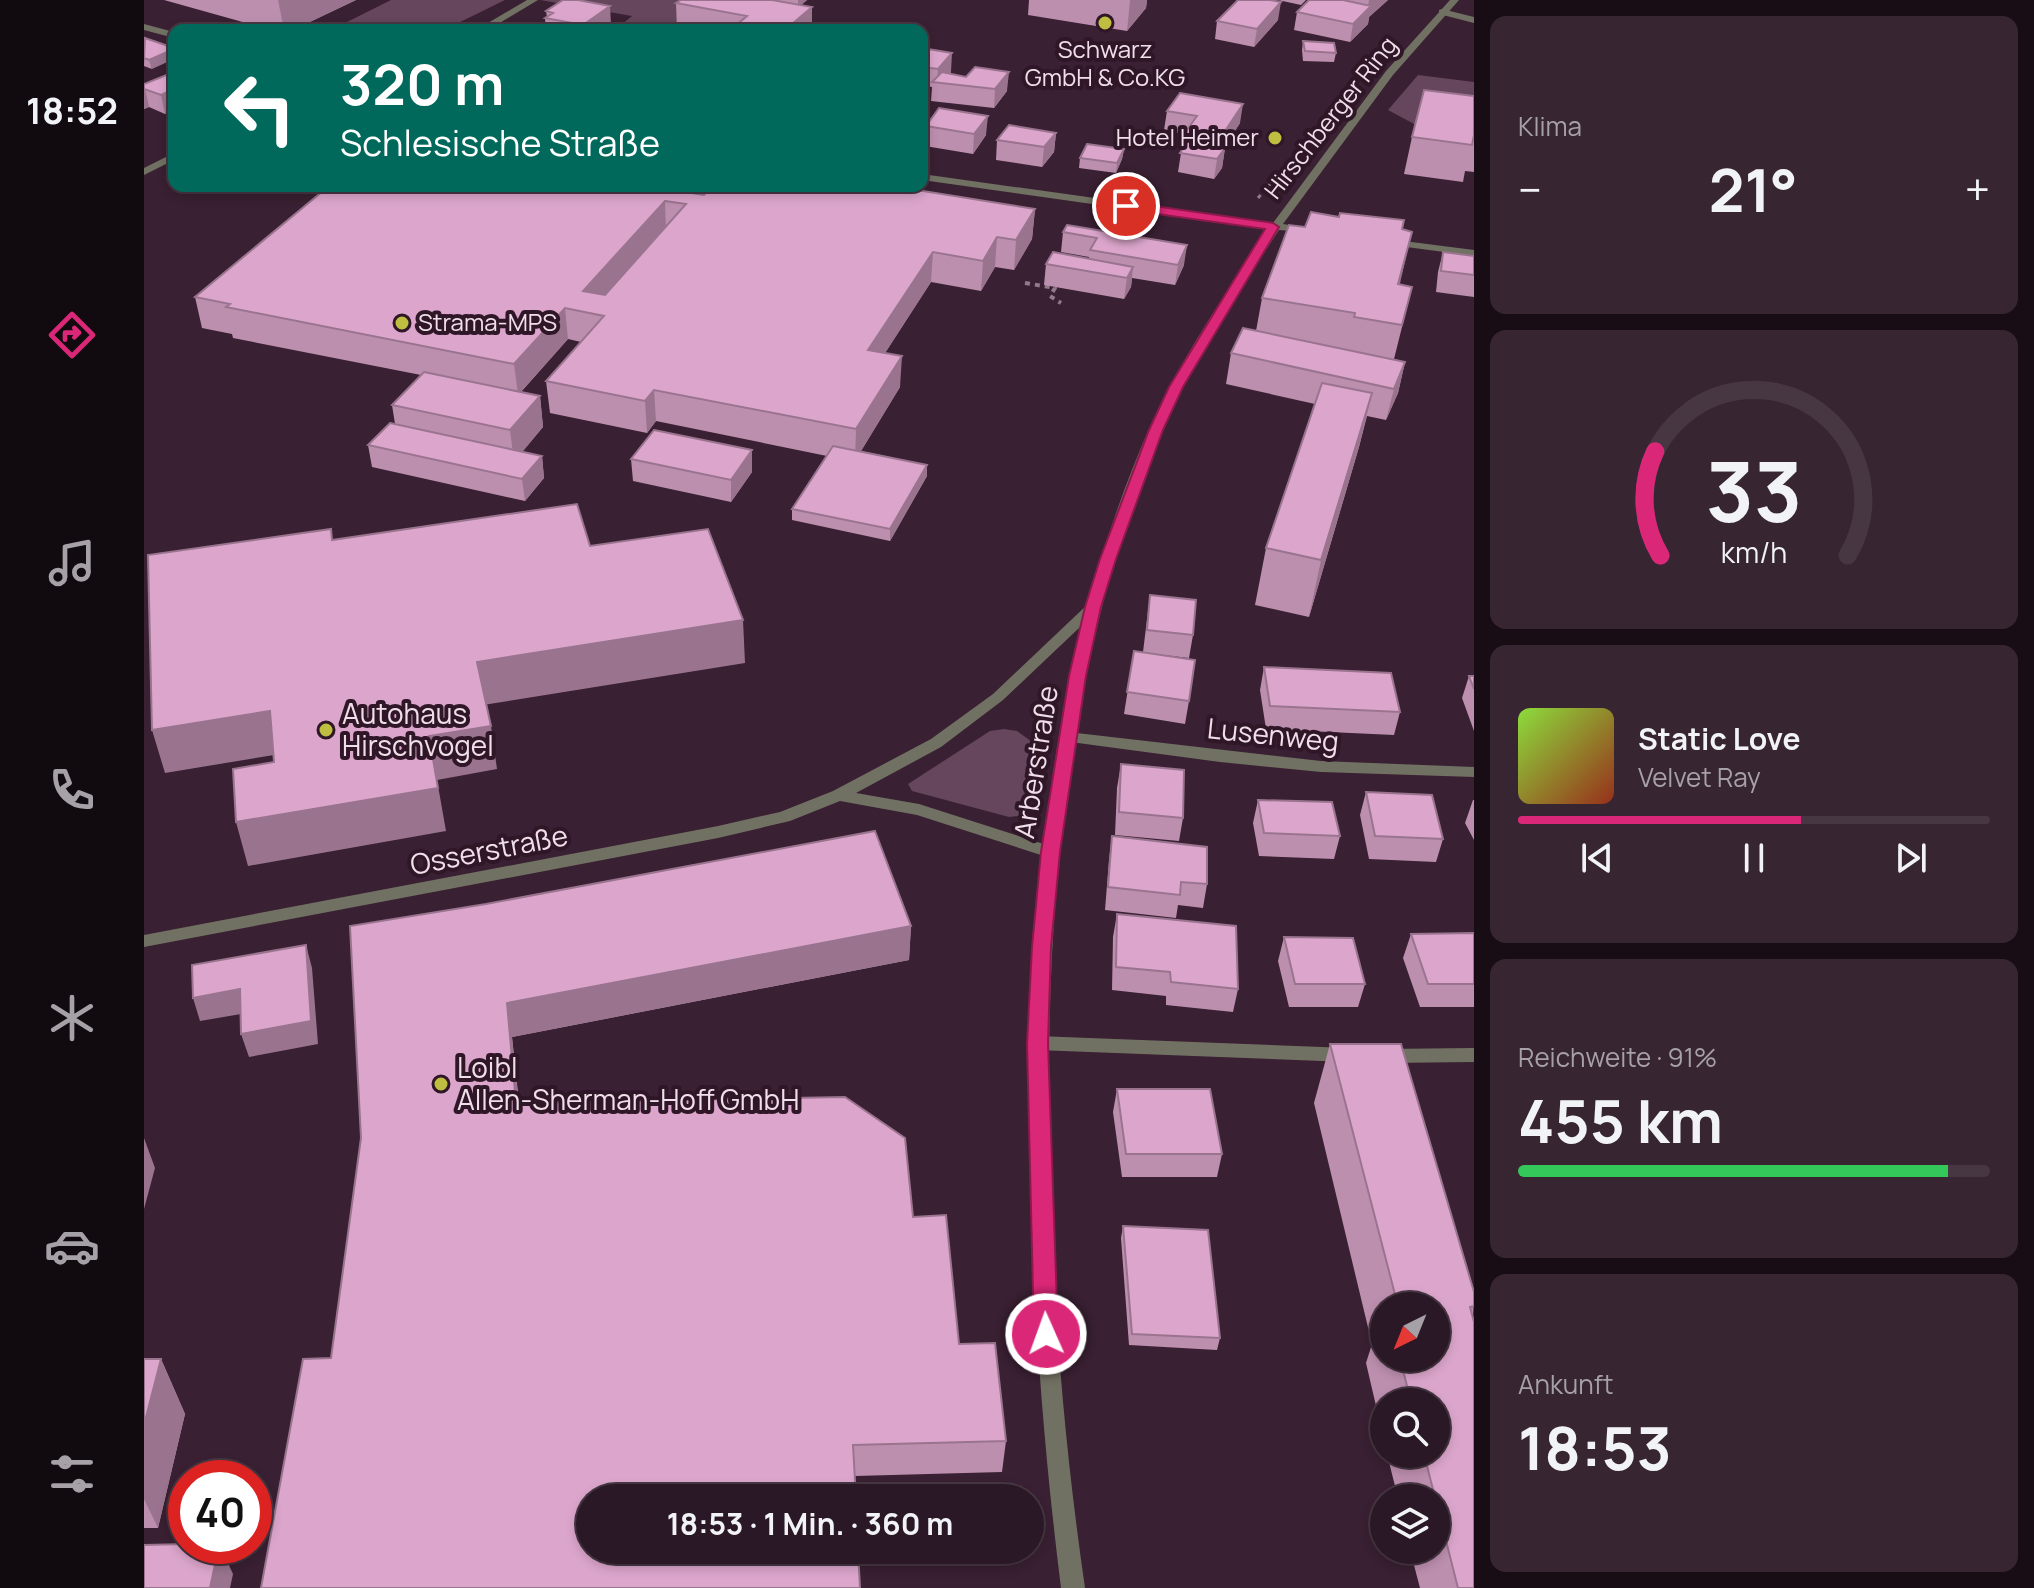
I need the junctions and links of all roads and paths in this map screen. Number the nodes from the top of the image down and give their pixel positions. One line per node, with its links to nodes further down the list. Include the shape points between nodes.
1 (534, 0): 5 (street)
2 (1455, 0): 3 (street, Hirschberger Ring)
3 (1442, 12): 4 (street); 11 (street, Hirschberger Ring)
4 (1474, 20)
5 (492, 24)
6 (144, 27): 7 (street)
7 (168, 33)
8 (168, 159): 9 (street)
9 (144, 172)
10 (928, 178): 11 (street)
11 (1273, 227): 12 (street); 17 (street, Arberstraße, via 1176,387 1141,466)
12 (1319, 233)
13 (1381, 241): 14 (street)
14 (1474, 253)
15 (1025, 283): 16 (path, via 1055,288 1050,296)
16 (1061, 303)
17 (1093, 607): 18 (street, Arberstraße); 20 (street, Osserstraße, via 998,697 936,743)
18 (1068, 737): 19 (street, Lusenweg, via 1269,763); 21 (street, Arberstraße)
19 (1474, 772)
20 (839, 795): 21 (street, via 919,810); 22 (street, Osserstraße, via 784,817 718,832)
21 (1050, 852): 23 (street, Arberstraße)
22 (144, 941)
23 (1037, 1043): 24 (street, via 1206,1052); 25 (street, Arberstraße, via 1047,1361)
24 (1474, 1055)
25 (1073, 1588)

